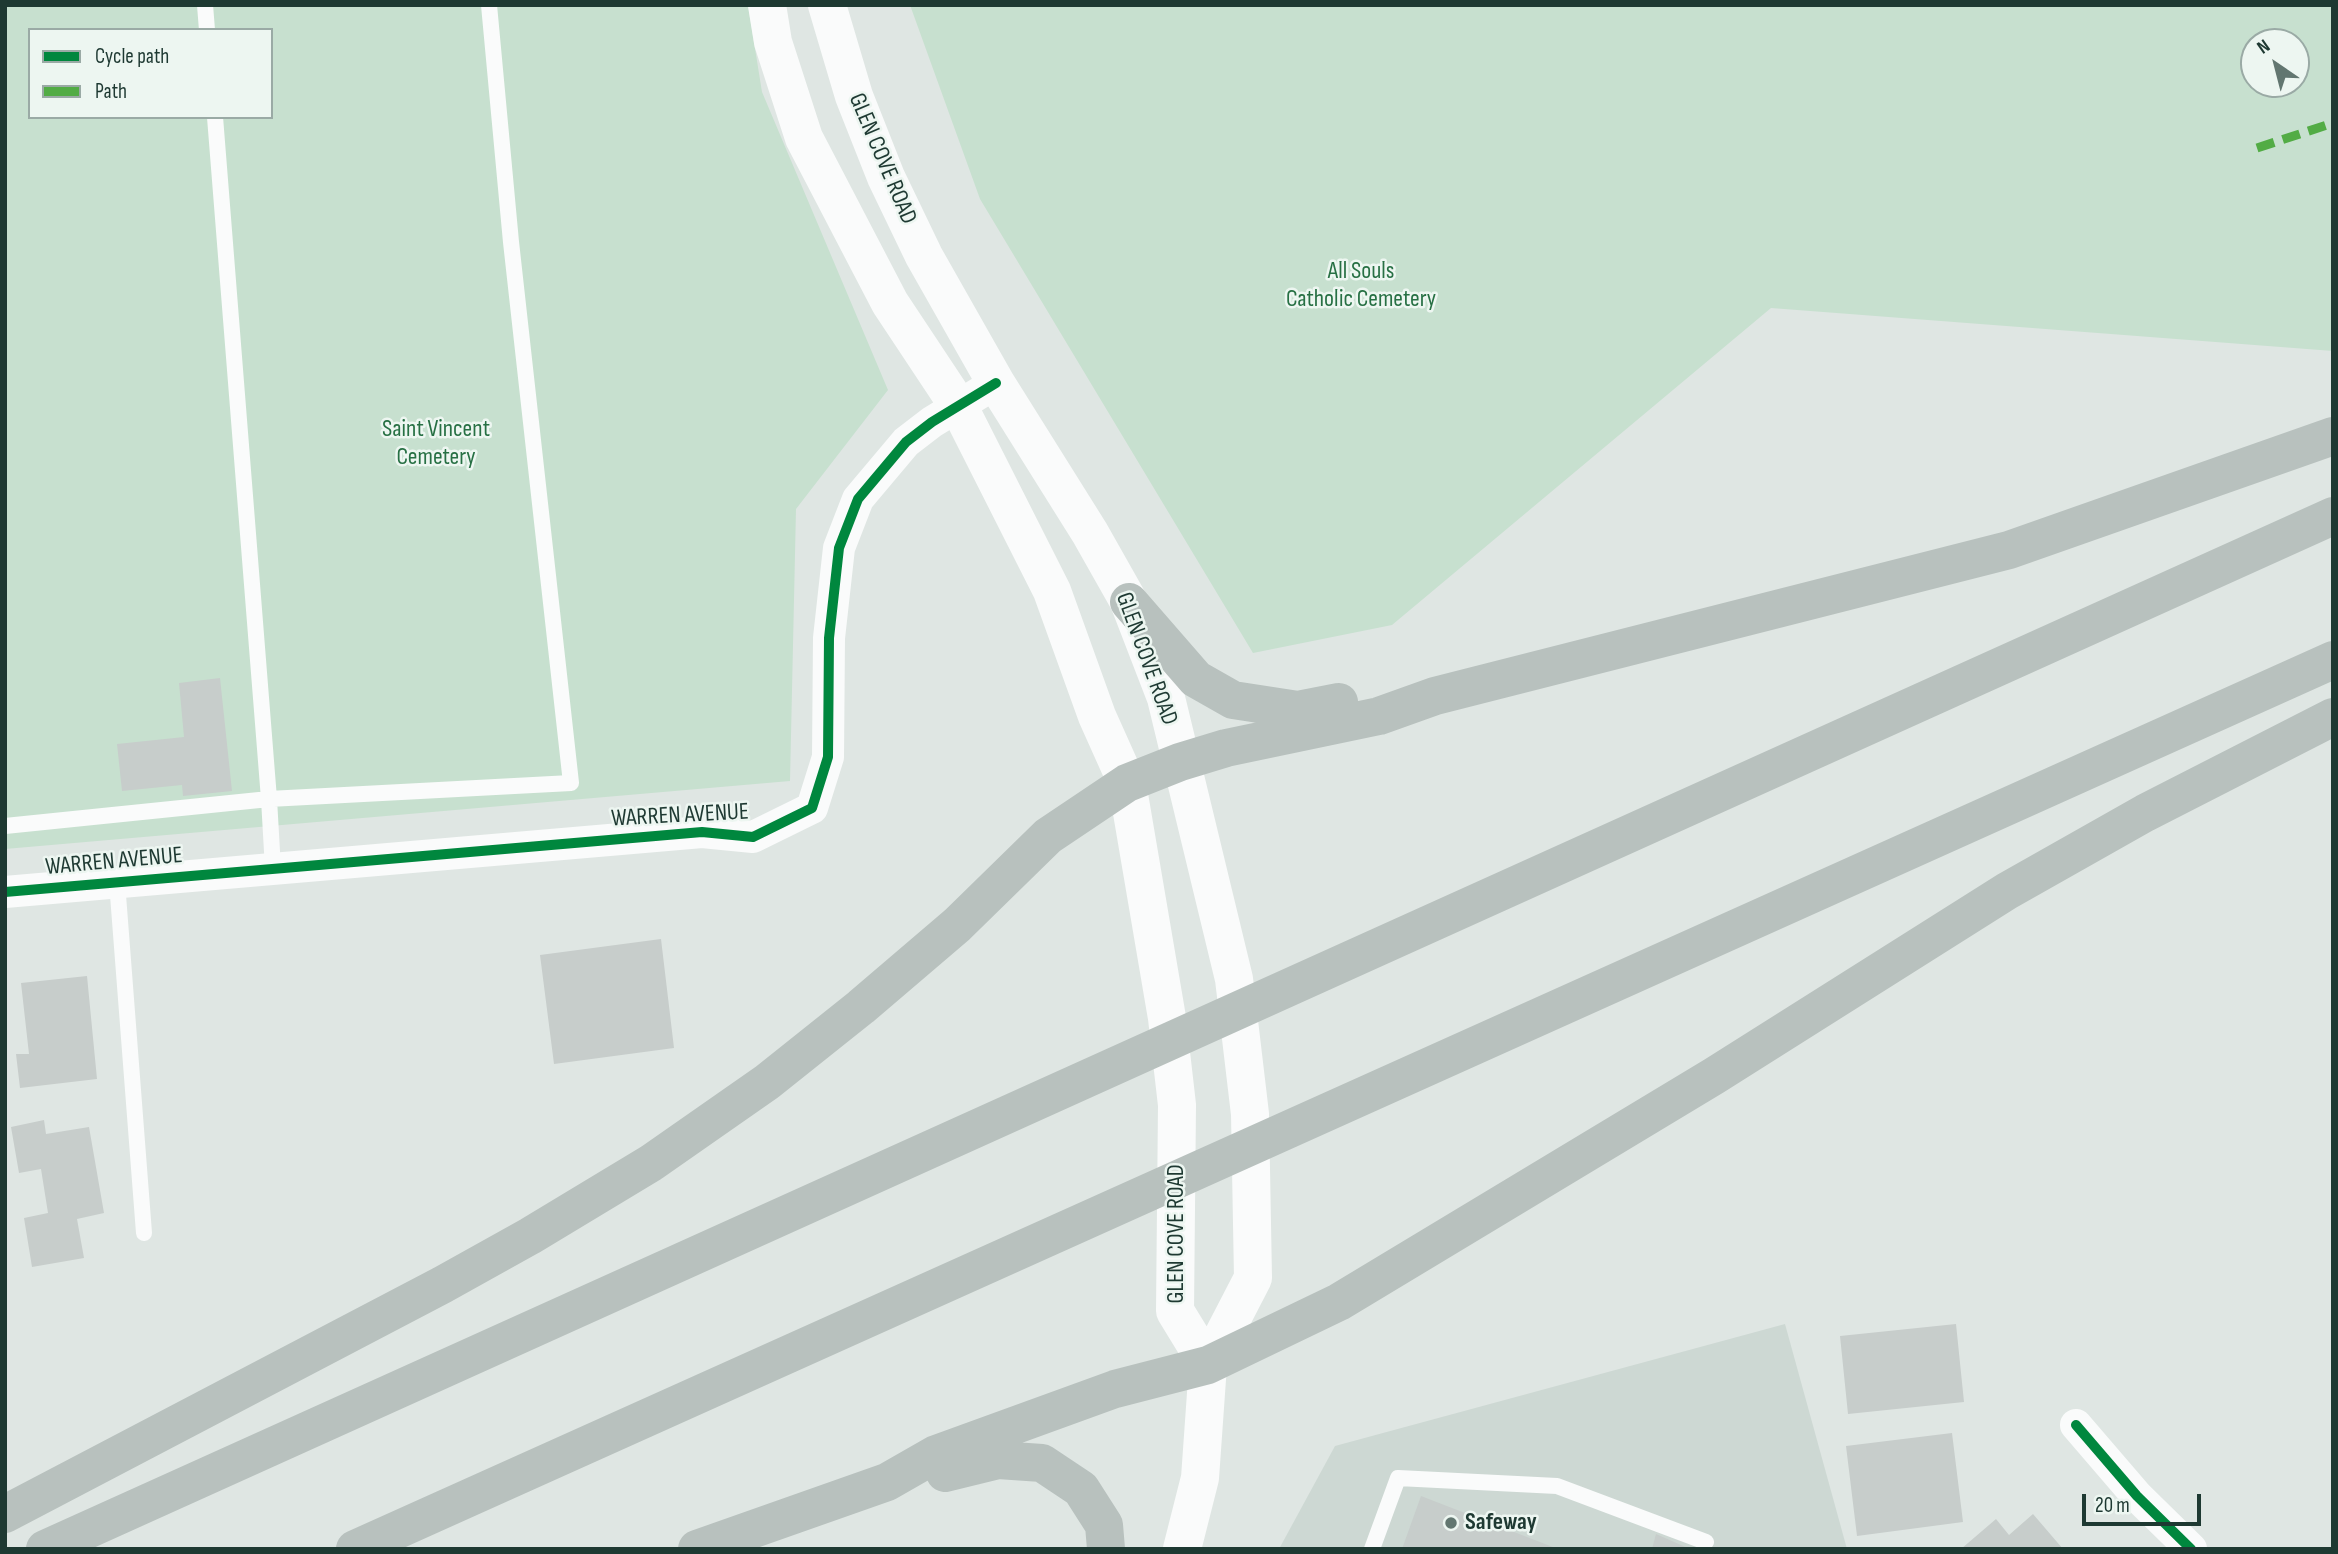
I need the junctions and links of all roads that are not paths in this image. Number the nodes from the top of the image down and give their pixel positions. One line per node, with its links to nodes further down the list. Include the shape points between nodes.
1 (205, 5): 5 (lane)
2 (489, 5): 17 (lane, via 571,783)
3 (767, 5): 8 (main road, GLEN COVE ROAD, via 773,43 804,138 890,303)
4 (827, 5): 7 (main road, GLEN COVE ROAD, via 854,96 886,177 924,256)
5 (207, 28)
6 (215, 119): 17 (lane)
7 (996, 383): 8 (street, WARREN AVENUE); 11 (main road, GLEN COVE ROAD)
8 (959, 407): 16 (main road, GLEN COVE ROAD, via 1052,591); 19 (street, WARREN AVENUE, via 906,442 858,499 839,548 829,638 828,757 812,808 753,837 702,832)
9 (2333, 436): 13 (highway, via 2009,550)
10 (2333, 516): 28 (highway)
11 (1129, 602): 13 (highway, via 1196,679 1233,700 1298,710 1374,696); 15 (main road, GLEN COVE ROAD, via 1166,698)
12 (2333, 660): 29 (highway)
13 (1435, 696): 15 (highway, via 1379,716)
14 (2333, 717): 23 (highway, via 2145,813 2007,891 1714,1076 1339,1302)
15 (1180, 762): 16 (highway); 23 (main road, GLEN COVE ROAD, via 1234,979 1250,1114 1253,1278)
16 (1126, 783): 23 (main road, GLEN COVE ROAD, via 1167,1018 1177,1105 1175,1311); 26 (highway, via 1048,836 957,925 861,1007 767,1082 651,1163 442,1285)
17 (269, 799): 18 (lane); 19 (lane)
18 (5, 826)
19 (273, 869): 20 (street, WARREN AVENUE)
20 (117, 883): 21 (street, WARREN AVENUE); 22 (lane)
21 (5, 892)
22 (144, 1233)
23 (1208, 1365): 25 (highway, via 1115,1389 936,1454); 32 (main road, GLEN COVE ROAD, via 1200,1478)
24 (2076, 1425): 34 (street, via 2137,1496)
25 (887, 1482): 30 (highway); 31 (highway, via 998,1460 1042,1463 1081,1489 1104,1525)
26 (5, 1514)
27 (1706, 1542): 33 (lane, via 1557,1486 1398,1478)
28 (45, 1549)
29 (355, 1549)
30 (697, 1549)
31 (1106, 1549)
32 (1182, 1549)
33 (1372, 1549)
34 (2191, 1549)

